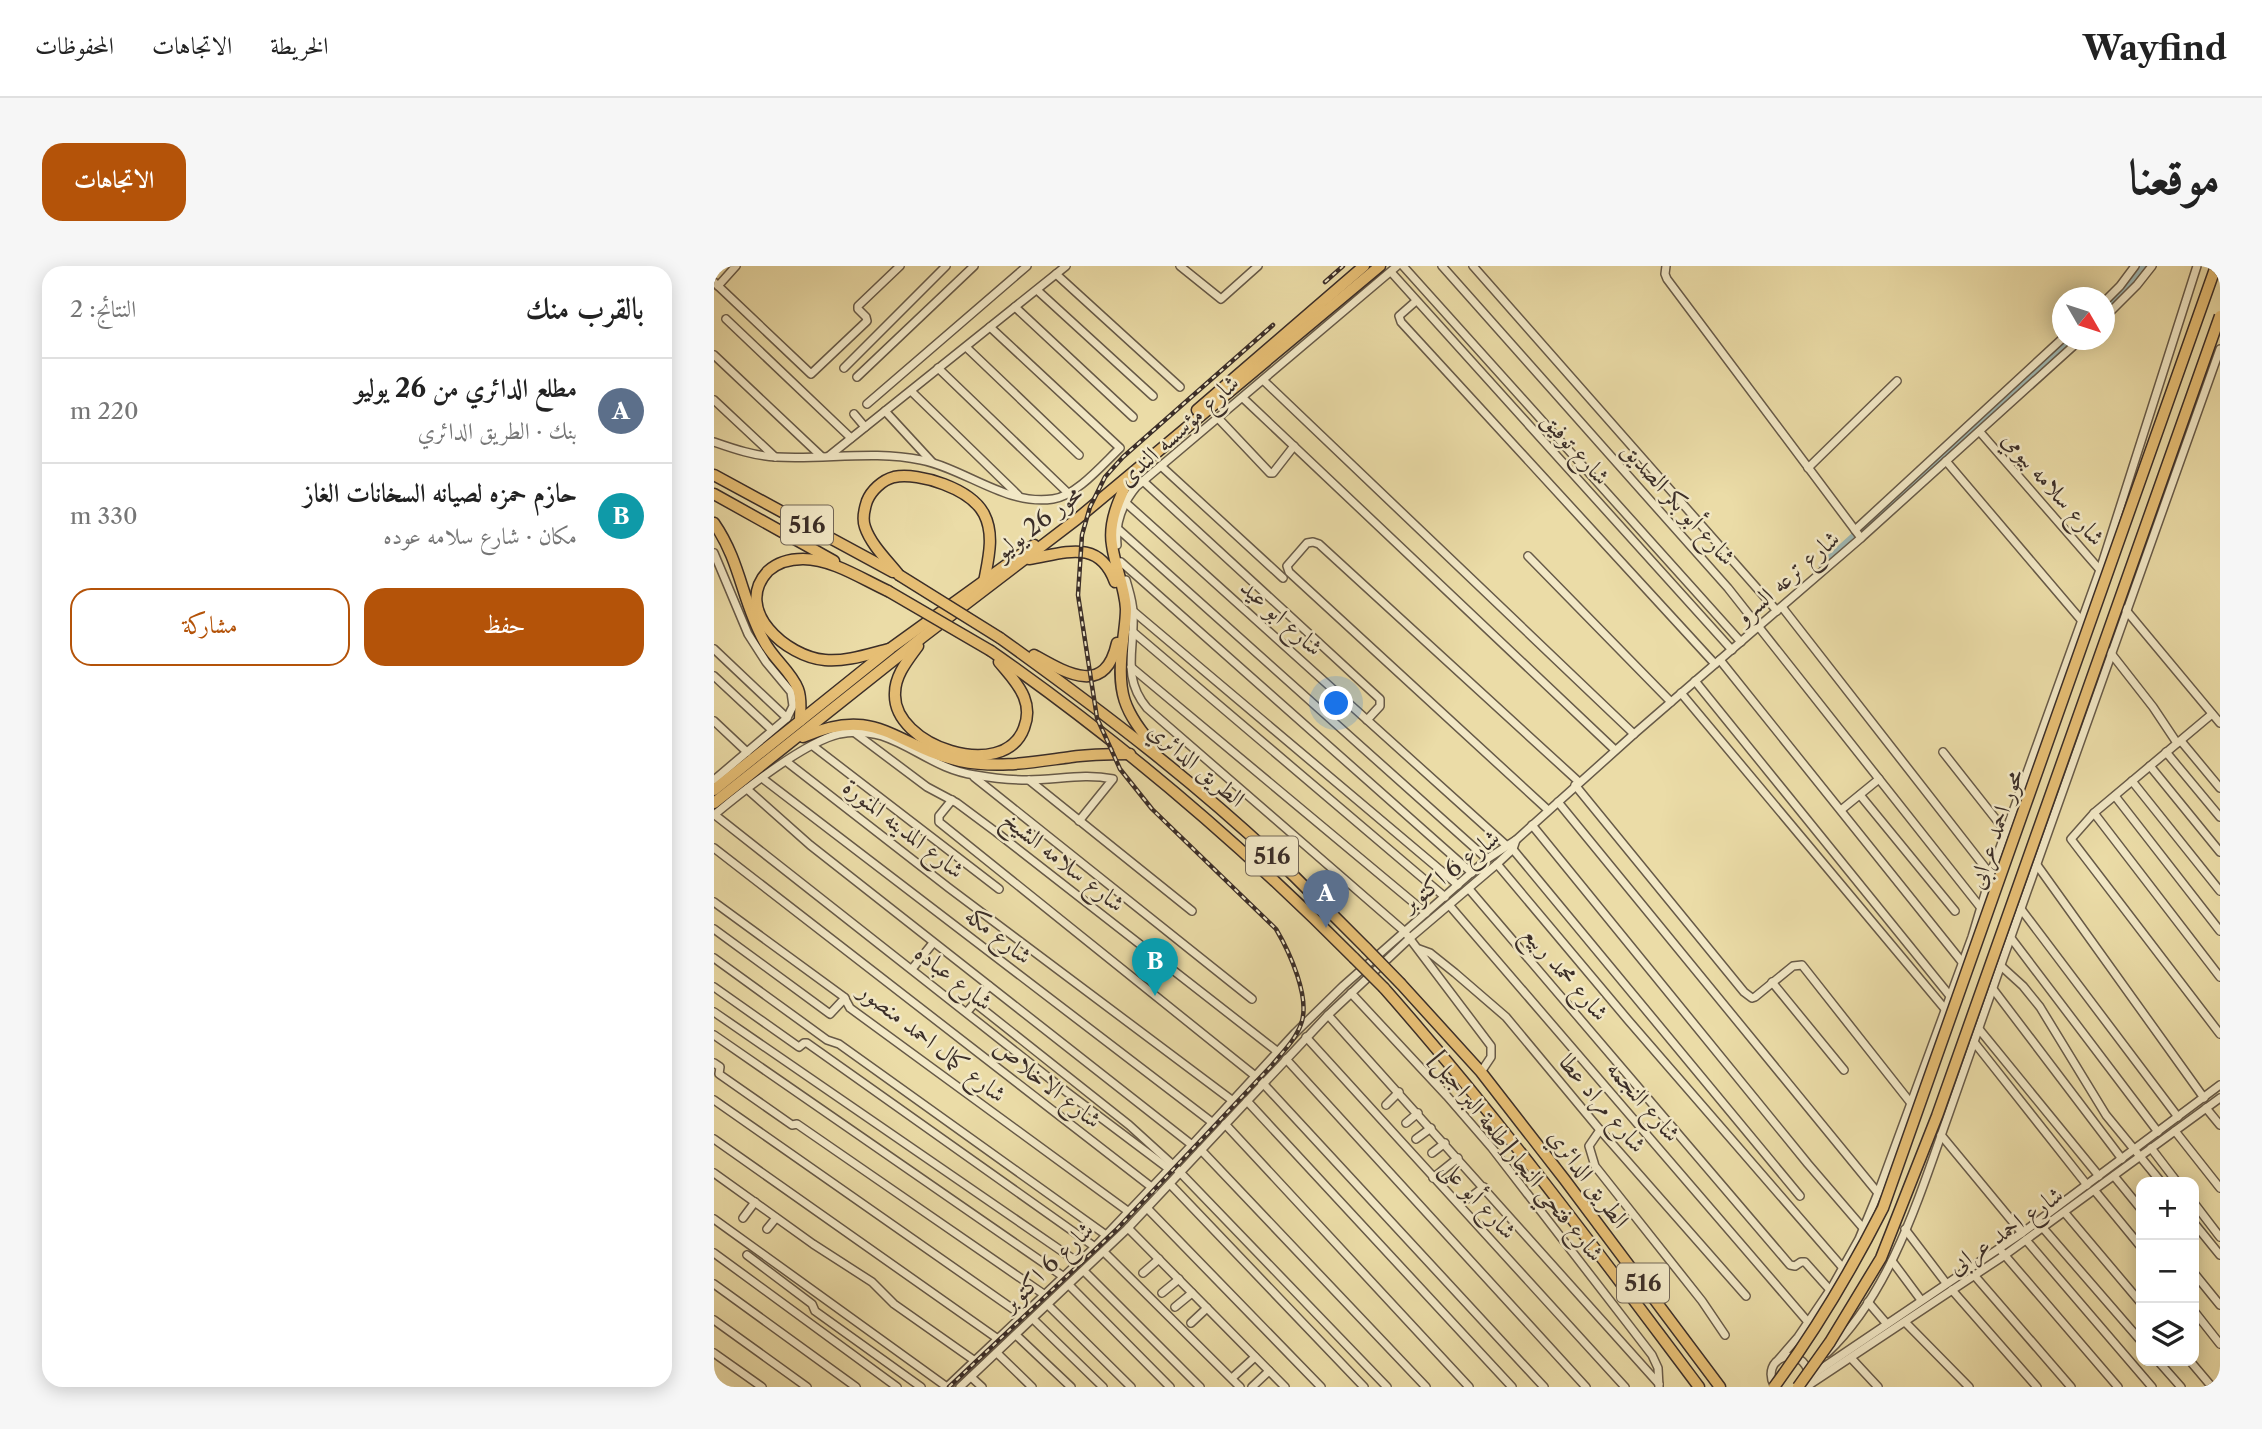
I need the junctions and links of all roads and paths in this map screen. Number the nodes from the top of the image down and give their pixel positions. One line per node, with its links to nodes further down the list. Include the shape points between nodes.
1 (737, 266): 21 (street)
2 (900, 266): 21 (street, via 858,306 867,321 811,374)
3 (946, 266): 35 (street)
4 (974, 266): 37 (street)
5 (1027, 266): 45 (street)
6 (1066, 266): 20 (street)
7 (1180, 266): 8 (street, via 1221,299)
8 (1258, 266)
9 (1364, 266): 80 (highway, محور 26 يوليو, via 1062,524)
10 (1397, 266): 19 (street, شارع مؤسسه الندى)
11 (1404, 266): 90 (street)
12 (1441, 266): 86 (street, شارع أبو بكر الصديق)
13 (1473, 266): 82 (street)
14 (1666, 266): 61 (street, via 1667,279)
15 (2135, 266): 23 (street)
16 (2152, 266): 26 (street)
17 (2197, 266): 77 (street)
18 (2216, 266): 330 (highway, محور احمد عرابى, bridge, via 1882,1208 1839,1290)
19 (1385, 269): 24 (street, شارع توفيق); 38 (street, شارع مؤسسه الندى); 63 (highway, محور 26 يوليو)
20 (1056, 274): 22 (street); 40 (street)
21 (716, 284)
22 (1037, 290): 25 (street); 42 (street)
23 (2115, 291)
24 (1416, 301): 91 (street, شارع توفيق); 96 (street, via 1399,316 1401,322)
25 (1015, 307): 29 (street); 48 (street)
26 (2115, 307)
27 (2220, 316): 359 (highway, محور احمد عرابى, bridge, via 1941,1103 1881,1258)
28 (726, 319): 52 (street)
29 (990, 327): 30 (street); 66 (street, via 1120,448)
30 (966, 347): 36 (street); 55 (street)
31 (2052, 348): 71 (street, شارع ترعه السرو)
32 (2220, 349): 83 (street)
33 (2069, 350): 51 (street, شارع ترعه السرو)
34 (714, 355): 56 (street)
35 (844, 368)
36 (938, 369): 41 (street); 66 (street)
37 (857, 377)
38 (1263, 380): 43 (street, شارع مؤسسه الندى); 110 (street)
39 (1897, 381): 61 (street)
40 (1180, 387)
41 (911, 391): 46 (street); 67 (street)
42 (1153, 396)
43 (1243, 398): 49 (street, شارع مؤسسه الندى); 54 (street)
44 (714, 400): 57 (street)
45 (867, 404)
46 (885, 411): 50 (street); 59 (street)
47 (854, 414): 50 (street)
48 (1133, 417)
49 (1218, 418): 54 (street, via 1270,473); 60 (street, شارع مؤسسه الندى)
50 (865, 427): 52 (street)
51 (1980, 432): 58 (street, شارع ترعه السرو); 77 (street, شارع سلامه بيومي)
52 (851, 438): 56 (street)
53 (714, 442): 57 (street)
54 (1294, 446): 115 (street)
55 (1079, 455)
56 (825, 456): 57 (street); 59 (street)
57 (775, 457)
58 (1946, 461): 72 (street, شارع ترعه السرو); 85 (street)
59 (932, 463): 67 (street)
60 (1161, 466): 64 (street, شارع مؤسسه الندى); 79 (street)
61 (1808, 468): 71 (street)
62 (714, 475): 78 (highway, الطريق الدائري / 516)
63 (1130, 475): 75 (highway, محور 26 يوليو); 112 (highway, via 1113,521 1112,545 1126,608 1121,694)
64 (1143, 481): 68 (street, شارع مؤسسه الندى); 104 (street, via 1380,699 1380,706)
65 (714, 494): 81 (highway, الطريق الدائري / 516)
66 (1069, 494): 67 (street)
67 (1022, 499)
68 (1125, 502): 70 (street, شارع مؤسسه الندى); 104 (street, شارع ابو عيد)
69 (714, 523): 106 (highway, via 735,560 764,642 797,686)
70 (1117, 528): 76 (street, شارع مؤسسه الندى); 149 (street)
71 (1855, 530): 72 (street)
72 (1861, 538): 82 (street, شارع ترعه السرو)
73 (714, 553): 103 (street, via 748,634 791,692 793,706)
74 (1528, 556): 101 (street)
75 (1026, 559): 88 (highway, محور 26 يوليو); 89 (highway, via 1081,552 1103,560 1119,603 1116,647 1110,663 1099,672 1077,677)
76 (1121, 562): 84 (street, شارع مؤسسه الندى); 152 (street)
77 (2100, 570): 85 (street)
78 (899, 575): 80 (highway, via 868,534 863,516 868,498 894,477 935,482 977,503 985,514 990,538); 89 (highway, الطريق الدائري / 516, bridge)
79 (1283, 578)
80 (984, 582): 92 (highway, محور 26 يوليو)
81 (888, 591): 92 (highway, via 827,563 794,559 772,567 757,599 770,631 802,655 838,660); 94 (highway, الطريق الدائري / 516, bridge)
82 (1777, 608): 86 (street, شارع ترعه السرو); 153 (street)
83 (2126, 609): 95 (street); 102 (street)
84 (1133, 611): 87 (street, شارع مؤسسه الندى); 154 (street)
85 (2082, 621): 144 (street)
86 (1759, 627): 90 (street, شارع ترعه السرو); 124 (street, شارع أبو بكر الصديق)
87 (1133, 632): 97 (street, شارع مؤسسه الندى); 158 (street)
88 (924, 636): 94 (highway, via 896,681 897,710 915,734 955,752 996,755 1023,732 1027,720 1024,697); 111 (highway, محور 26 يوليو)
89 (1000, 638): 112 (highway, الطريق الدائري / 516)
90 (1739, 639): 91 (street, شارع ترعه السرو)
91 (1729, 647): 96 (street, شارع ترعه السرو)
92 (891, 648): 106 (highway, محور 26 يوليو)
93 (714, 649): 103 (street)
94 (991, 651): 119 (highway, الطريق الدائري / 516)
95 (2110, 652): 113 (street); 151 (street)
96 (1716, 661): 99 (street, شارع ترعه السرو); 138 (street)
97 (1131, 667): 165 (street); 168 (street, شارع مؤسسه الندى, via 1135,689 1147,708)
98 (714, 676): 108 (street)
99 (1695, 681): 100 (street, شارع ترعه السرو); 183 (street)
100 (1681, 693): 101 (street, شارع ترعه السرو); 187 (street)
101 (1671, 702): 110 (street, شارع ترعه السرو)
102 (2213, 714): 107 (street); 113 (street)
103 (787, 718): 108 (street)
104 (1367, 720): 146 (street, شارع ابو عيد)
105 (714, 721): 116 (street)
106 (800, 721): 131 (highway, محور 26 يوليو)
107 (2220, 723)
108 (772, 730): 116 (street)
109 (855, 733): 114 (street, via 839,734); 122 (street, via 881,736 945,768); 134 (street, شارع سلامه الشيخ, via 927,787)
110 (1634, 734): 115 (street, شارع ترعه السرو)
111 (794, 739): 119 (highway, via 830,727 864,724 937,754 979,764 1011,766 1082,756); 136 (highway, محور 26 يوليو)
112 (1144, 741): 200 (highway, الطريق الدائري / 516, bridge, via 1293,875)
113 (2179, 742): 118 (street); 129 (street)
114 (813, 746): 120 (street); 155 (street)
115 (1615, 750): 128 (street, شارع ترعه السرو)
116 (747, 752): 125 (street)
117 (1943, 752): 144 (street)
118 (2166, 752): 121 (street); 141 (street)
119 (1133, 756): 357 (highway, الطريق الدائري / 516, bridge, via 1285,889 1384,988 1552,1190)
120 (787, 762): 123 (street); 207 (street, شارع المدينه المنورة)
121 (2150, 766): 127 (street); 148 (street)
122 (971, 775): 126 (street); 185 (street)
123 (762, 778): 130 (street); 214 (street, شارع مكه)
124 (1879, 779): 132 (street); 161 (street, شارع أبو بكر الصديق)
125 (714, 780)
126 (1029, 780): 142 (street); 142 (street, via 1113,779)
127 (2132, 782): 133 (street); 157 (street)
128 (1577, 784): 135 (street, شارع ترعه السرو); 137 (street, via 1319,544 1307,544 1287,566 1289,572); 178 (street, via 1744,992 1755,997)
129 (2220, 788)
130 (747, 789): 140 (street); 171 (street)
131 (714, 790)
132 (1860, 795): 138 (street); 164 (street)
133 (2115, 796): 139 (street); 167 (street)
134 (952, 800): 196 (street, شارع سلامه الشيخ); 201 (street, via 939,822)
135 (1558, 802): 137 (street, شارع ترعه السرو); 247 (street)
136 (714, 803)
137 (1548, 810): 143 (street, شارع ترعه السرو)
138 (1841, 810): 174 (street)
139 (2094, 813): 177 (street); 192 (street, via 2072,836 2072,843)
140 (714, 815): 176 (street, شارع عباده)
141 (2220, 817)
142 (1079, 821): 163 (street)
143 (1532, 825): 145 (street, شارع ترعه السرو); 261 (street)
144 (2006, 832): 153 (street)
145 (1516, 840): 146 (street, شارع 6 اكتوبر)
146 (1509, 846): 149 (street, شارع 6 اكتوبر); 150 (street, شارع 6 اكتوبر); 249 (street, شارع ابو عيد)
147 (714, 848): 244 (street, شارع الاخلاص)
148 (2220, 852)
149 (1487, 859): 152 (street, شارع 6 اكتوبر)
150 (1497, 864): 156 (street, شارع 6 اكتوبر); 279 (street)
151 (2037, 865): 162 (street); 204 (street)
152 (1472, 873): 154 (street, شارع 6 اكتوبر)
153 (1991, 875): 161 (street)
154 (1458, 885): 158 (street, شارع 6 اكتوبر)
155 (999, 889)
156 (1469, 889): 160 (street, شارع 6 اكتوبر); 289 (street, شارع محمد ربيع, via 1790,1265 1805,1262)
157 (2220, 891)
158 (1445, 897): 165 (street, شارع 6 اكتوبر)
159 (714, 902): 184 (street, شارع كمال احمد منصور)
160 (1450, 906): 169 (street, شارع 6 اكتوبر); 305 (street, شارع النجمه)
161 (1981, 908): 174 (street)
162 (2021, 909): 170 (street); 213 (street)
163 (1192, 911)
164 (1955, 911)
165 (1426, 913): 168 (street, شارع 6 اكتوبر)
166 (714, 929): 184 (street, via 830,1014)
167 (2220, 930)
168 (1404, 931): 169 (street, شارع مؤسسه الندى); 196 (street, شارع 6 اكتوبر)
169 (1410, 938): 172 (street, شارع مؤسسه الندى); 182 (street, شارع 6 اكتوبر)
170 (2011, 938): 175 (street); 221 (street)
171 (933, 943): 176 (street); 179 (street)
172 (1418, 949): 200 (street, شارع مؤسسه الندى, via 1490,1046 1491,1057); 219 (street, شارع مراد عطا, via 1430,953 1506,1017)
173 (714, 958): 266 (street)
174 (1962, 962): 183 (street)
175 (2001, 966): 181 (street); 228 (street, via 2040,1007 2106,1115)
176 (912, 969): 189 (street, شارع عباده)
177 (2220, 977)
178 (1772, 982): 199 (street); 209 (street, via 1793,966 1806,968)
179 (989, 986): 186 (street); 226 (street)
180 (714, 987): 270 (street, via 799,1047 807,1043)
181 (1993, 989): 191 (street); 233 (street)
182 (1351, 993): 190 (street, شارع 6 اكتوبر); 329 (street, شارع فتحي النجار[طلعة البراجيل], via 1492,1148 1652,1355)
183 (1950, 996): 187 (street)
184 (845, 998): 255 (street, شارع كمال احمد منصور, via 850,1008)
185 (1252, 999)
186 (975, 1003): 189 (street); 234 (street, via 1129,1125)
187 (1945, 1009): 209 (street)
188 (714, 1012): 278 (street)
189 (967, 1012): 234 (street, شارع عباده, via 1068,1093)
190 (1328, 1015): 194 (street, شارع 6 اكتوبر); 203 (street)
191 (1979, 1029): 195 (street); 236 (street)
192 (2220, 1034)
193 (714, 1035): 283 (street)
194 (1306, 1037): 197 (street, شارع 6 اكتوبر); 240 (street, شارع أبو على)
195 (1974, 1042): 222 (street); 242 (street)
196 (1279, 1052): 201 (street, شارع 6 اكتوبر)
197 (1286, 1059): 201 (street, شارع 6 اكتوبر); 355 (street)
198 (714, 1063): 292 (street, via 719,1074)
199 (1844, 1069)
200 (1481, 1073): 358 (highway, الطريق الدائري / 516)
201 (1259, 1080): 207 (street, شارع 6 اكتوبر); 208 (street, شارع 6 اكتوبر); 354 (street)
202 (2220, 1086): 204 (street, شارع احمد عرابى)
203 (1399, 1092): 210 (street); 212 (street)
204 (2204, 1098): 213 (street, شارع احمد عرابى)
205 (2220, 1098): 211 (street, شارع احمد عرابى)
206 (714, 1100): 301 (street)
207 (1233, 1101): 214 (street, شارع 6 اكتوبر)
208 (1247, 1101): 216 (street, شارع 6 اكتوبر); 353 (street)
209 (1910, 1102): 247 (street)
210 (1386, 1105)
211 (2206, 1108): 217 (street); 220 (street, شارع احمد عرابى)
212 (1418, 1113): 215 (street); 218 (street)
213 (2178, 1117): 221 (street, شارع احمد عرابى)
214 (1213, 1122): 226 (street, شارع 6 اكتوبر)
215 (1406, 1123)
216 (1225, 1124): 229 (street, شارع 6 اكتوبر); 352 (street)
217 (2220, 1125)
218 (1431, 1128): 224 (street); 225 (street)
219 (1600, 1130): 293 (street, شارع مراد عطا); 311 (street, via 1589,1146 1595,1166)
220 (2175, 1131): 227 (street, شارع احمد عرابى); 245 (street)
221 (2158, 1132): 228 (street, شارع احمد عرابى)
222 (1941, 1135): 264 (street); 267 (street)
223 (714, 1139): 313 (street)
224 (1416, 1139)
225 (1445, 1143): 230 (street); 232 (street)
226 (1192, 1145): 234 (street, شارع 6 اكتوبر)
227 (2151, 1148): 231 (street, شارع احمد عرابى); 239 (street)
228 (2135, 1149): 231 (street); 233 (street, شارع احمد عرابى)
229 (1201, 1150): 234 (street, شارع 6 اكتوبر); 351 (street)
230 (1432, 1153)
231 (2141, 1157): 237 (street, شارع احمد عرابى); 238 (street)
232 (1458, 1158): 240 (street); 243 (street)
233 (2122, 1159): 236 (street, شارع احمد عرابى)
234 (1176, 1169): 241 (street, شارع 6 اكتوبر); 244 (street, شارع 6 اكتوبر); 350 (street)
235 (714, 1173): 251 (street)
236 (2099, 1176): 242 (street, شارع احمد عرابى)
237 (2113, 1176): 246 (street, شارع احمد عرابى); 252 (street)
238 (2157, 1177)
239 (2173, 1177)
240 (1433, 1178): 356 (street, شارع أبو على)
241 (1170, 1184): 248 (street, شارع 6 اكتوبر); 349 (street)
242 (2087, 1185): 267 (street, شارع احمد عرابى)
243 (1484, 1187): 250 (street); 329 (street)
244 (1152, 1188): 248 (street, شارع الاخلاص); 255 (street, شارع 6 اكتوبر)
245 (2220, 1188)
246 (2095, 1191): 256 (street, شارع احمد عرابى); 269 (street)
247 (1878, 1193): 261 (street)
248 (1160, 1194): 253 (street, شارع 6 اكتوبر)
249 (1800, 1196)
250 (1468, 1199)
251 (755, 1202): 257 (street); 258 (street)
252 (2136, 1203)
253 (1147, 1208): 260 (street, شارع 6 اكتوبر); 348 (street)
254 (2199, 1210): 268 (street)
255 (1129, 1212): 266 (street, شارع 6 اكتوبر)
256 (2065, 1213): 262 (street, شارع احمد عرابى); 294 (street)
257 (743, 1218)
258 (776, 1218): 263 (street); 321 (street, via 872,1282 894,1304)
259 (714, 1219): 336 (street)
260 (1128, 1228): 271 (street, شارع 6 اكتوبر); 276 (street)
261 (1863, 1228): 279 (street)
262 (2043, 1228): 267 (street, شارع احمد عرابى); 312 (street)
263 (767, 1229)
264 (1905, 1229): 277 (street); 288 (street)
265 (2199, 1229): 275 (street)
266 (1106, 1235): 270 (street, شارع 6 اكتوبر)
267 (2024, 1237): 272 (street, شارع احمد عرابى); 367 (street)
268 (2220, 1237)
269 (2136, 1241)
270 (1095, 1247): 278 (street, شارع 6 اكتوبر)
271 (1104, 1252): 280 (street, شارع 6 اكتوبر); 327 (street)
272 (2002, 1252): 282 (street, شارع احمد عرابى); 288 (street, شارع احمد عرابى); 366 (street)
273 (714, 1253): 334 (street)
274 (747, 1255): 335 (street, via 815,1311)
275 (2220, 1255)
276 (1159, 1259): 281 (street); 284 (street)
277 (1892, 1261): 295 (street); 296 (street)
278 (1079, 1263): 283 (street, شارع 6 اكتوبر)
279 (1843, 1268): 289 (street)
280 (1083, 1271): 287 (street, شارع 6 اكتوبر); 344 (street)
281 (1143, 1273)
282 (1974, 1275): 288 (street, شارع احمد عرابى); 365 (street)
283 (1064, 1277): 292 (street, شارع 6 اكتوبر)
284 (1179, 1279): 290 (street); 291 (street)
285 (2199, 1279): 298 (street)
286 (714, 1284): 333 (street)
287 (1069, 1285): 297 (street, شارع 6 اكتوبر); 343 (street)
288 (1949, 1286): 295 (street, شارع احمد عرابى); 306 (street, شارع احمد عرابى); 364 (street)
289 (1830, 1290): 305 (street)
290 (1162, 1293)
291 (1192, 1293): 299 (street); 300 (street)
292 (1045, 1295): 301 (street, شارع 6 اكتوبر)
293 (1746, 1296)
294 (2136, 1297)
295 (1921, 1300): 308 (street, شارع احمد عرابى)
296 (1868, 1302): 308 (street); 309 (street)
297 (1048, 1305): 303 (street, شارع 6 اكتوبر); 342 (street)
298 (2220, 1305)
299 (1175, 1307)
300 (1207, 1308): 307 (street); 318 (street)
301 (1023, 1316): 313 (street, شارع 6 اكتوبر)
302 (2199, 1317): 315 (street)
303 (1033, 1319): 310 (street, شارع 6 اكتوبر); 341 (street)
304 (714, 1320): 332 (street)
305 (1808, 1322): 320 (street)
306 (1905, 1322): 319 (street, شارع احمد عرابى); 363 (street)
307 (1191, 1323)
308 (1886, 1323): 314 (street, شارع احمد عرابى)
309 (1849, 1330): 314 (street); 325 (street)
310 (1016, 1335): 317 (street, شارع 6 اكتوبر); 340 (street)
311 (1725, 1335)
312 (2136, 1335)
313 (998, 1339): 321 (street, شارع 6 اكتوبر)
314 (1859, 1342): 325 (street, شارع احمد عرابى)
315 (2220, 1343)
316 (714, 1353): 331 (street)
317 (997, 1353): 326 (street, شارع 6 اكتوبر); 339 (street)
318 (1255, 1357): 324 (street); 327 (street)
319 (1851, 1358): 328 (street, شارع احمد عرابى); 362 (street)
320 (1779, 1359): 325 (street, via 1796,1357); 330 (street, via 1771,1371)
321 (975, 1361): 336 (street, شارع 6 اكتوبر)
322 (2162, 1366): 368 (street)
323 (2194, 1366): 369 (street)
324 (1269, 1371): 346 (street); 347 (street)
325 (1808, 1373): 360 (street)
326 (971, 1377): 337 (street, شارع 6 اكتوبر); 338 (street)
327 (1232, 1378): 345 (street)
328 (1819, 1380): 360 (street, شارع احمد عرابى); 361 (street)
329 (1659, 1386)
330 (1773, 1386)
331 (762, 1387)
332 (807, 1387)
333 (856, 1387)
334 (897, 1387)
335 (921, 1387)
336 (947, 1387)
337 (960, 1387)
338 (982, 1387)
339 (1032, 1387)
340 (1071, 1387)
341 (1103, 1387)
342 (1131, 1387)
343 (1170, 1387)
344 (1199, 1387)
345 (1240, 1387)
346 (1252, 1387)
347 (1285, 1387)
348 (1321, 1387)
349 (1364, 1387)
350 (1387, 1387)
351 (1426, 1387)
352 (1469, 1387)
353 (1512, 1387)
354 (1544, 1387)
355 (1586, 1387)
356 (1625, 1387)
357 (1699, 1387)
358 (1720, 1387)
359 (1798, 1387)
360 (1805, 1387)
361 (1826, 1387)
362 (1878, 1387)
363 (1969, 1387)
364 (2037, 1387)
365 (2071, 1387)
366 (2118, 1387)
367 (2152, 1387)
368 (2181, 1387)
369 (2213, 1387)

